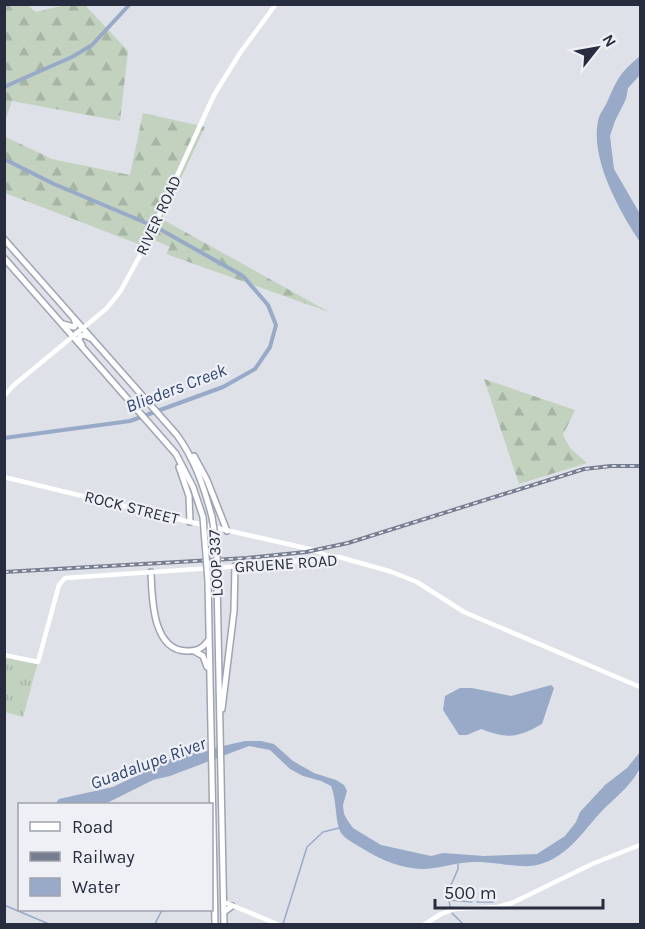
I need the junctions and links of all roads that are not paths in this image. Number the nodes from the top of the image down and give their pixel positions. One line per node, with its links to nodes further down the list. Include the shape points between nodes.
1 (276, 4): 6 (street, RIVER ROAD, via 214,94 123,288)
2 (4, 239): 4 (main road, LOOP 337)
3 (4, 258): 5 (main road, LOOP 337)
4 (72, 315): 5 (main road, via 74,327); 6 (main road, LOOP 337)
5 (59, 322): 7 (main road, LOOP 337)
6 (83, 327): 7 (street, RIVER ROAD); 8 (main road, LOOP 337)
7 (72, 336): 9 (main road, LOOP 337); 10 (street, RIVER ROAD)
8 (98, 345): 9 (main road, via 80,336); 11 (main road, LOOP 337)
9 (89, 356): 12 (main road, LOOP 337)
10 (4, 396)
11 (166, 422): 15 (main road, via 181,436 199,464); 24 (main road, LOOP 337, bridge, via 190,455 212,518 217,549)
12 (176, 454): 14 (main road, via 189,496); 19 (main road, LOOP 337, bridge, via 203,517)
13 (4, 477): 14 (street, ROCK STREET)
14 (190, 522): 15 (street, ROCK STREET)
15 (227, 531): 16 (street, ROCK STREET)
16 (328, 556): 17 (street, GRUENE ROAD); 23 (street, GRUENE ROAD, via 417,582 464,612)
17 (235, 566): 18 (street, GRUENE ROAD); 24 (main road, via 234,611)
18 (151, 572): 20 (main road, via 153,609 160,630 172,648); 21 (street, GRUENE ROAD, via 63,579 38,662)
19 (208, 640): 20 (main road); 22 (main road, LOOP 337)
20 (194, 651): 22 (main road, via 203,656)
21 (4, 655)
22 (209, 674): 25 (main road, LOOP 337)
23 (640, 687)
24 (221, 723): 28 (main road, LOOP 337)
25 (212, 803)
26 (213, 833): 28 (main road, via 221,834)
27 (640, 845): 36 (street, via 512,903 455,909)
28 (223, 859): 30 (main road, LOOP 337)
29 (213, 863): 33 (main road, LOOP 337)
30 (224, 902): 31 (street); 32 (main road, LOOP 337)
31 (232, 906): 32 (main road); 35 (street)
32 (224, 912): 34 (main road, LOOP 337)
33 (215, 924)
34 (224, 924)
35 (277, 924)
36 (425, 924)

